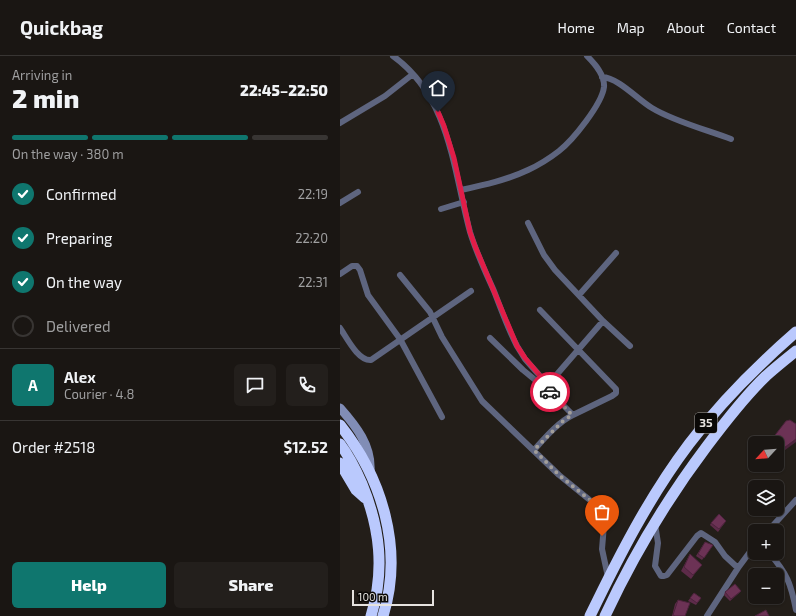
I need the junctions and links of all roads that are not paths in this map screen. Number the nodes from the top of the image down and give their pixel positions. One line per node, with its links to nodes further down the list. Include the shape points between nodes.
1 (393, 56): 3 (street)
2 (587, 56): 4 (street)
3 (413, 74): 5 (street, via 386,96); 7 (street, via 432,100 444,126)
4 (602, 77): 6 (street, via 618,83 652,108); 7 (street, via 602,96 577,133 560,150 527,171)
5 (340, 123)
6 (731, 139)
7 (461, 190): 9 (street)
8 (358, 192): 10 (street)
9 (464, 202): 11 (street); 28 (street, via 470,232 479,257 513,338)
10 (340, 203)
11 (441, 210)
12 (528, 224): 17 (street, via 548,262)
13 (616, 253): 17 (street)
14 (340, 274): 24 (street, via 352,266 359,268 368,295)
15 (400, 275): 19 (street)
16 (470, 290): 19 (street)
17 (580, 295): 20 (street)
18 (540, 310): 26 (street)
19 (433, 318): 24 (street); 34 (street, via 478,396)
20 (603, 321): 25 (street); 26 (street)
21 (340, 328): 24 (street, via 358,354 368,360)
22 (796, 332): 43 (highway, 35, via 755,369 697,434 654,497)
23 (490, 338): 28 (street, via 523,370)
24 (400, 339): 31 (street)
25 (630, 346)
26 (578, 350): 28 (street); 30 (street, via 616,391 612,396)
27 (796, 350): 40 (highway, 35, via 765,377 718,430 655,522)
28 (546, 386): 30 (street)
29 (340, 408): 36 (street, via 364,440)
30 (572, 415): 34 (street)
31 (442, 417)
32 (340, 425): 36 (highway)
33 (340, 444): 37 (highway, via 353,464)
34 (534, 450): 44 (street, via 601,512)
35 (340, 463): 37 (highway, via 356,490)
36 (370, 472): 49 (highway, via 385,512 389,537 390,576)
37 (369, 500): 48 (highway, via 376,523 380,556 378,584)
38 (796, 500): 39 (street)
39 (774, 524)
40 (652, 538): 45 (street, via 655,566 661,576 667,574 702,533 715,542); 51 (highway, 35)
41 (748, 555): 45 (street)
42 (775, 560): 47 (street, via 789,582)
43 (617, 561): 44 (street); 46 (highway, 35)
44 (605, 563): 46 (street)
45 (738, 568): 52 (street)
46 (609, 578): 50 (highway, 35)
47 (796, 610)
48 (371, 616)
49 (383, 616)
50 (590, 616)
51 (605, 616)
52 (707, 616)

